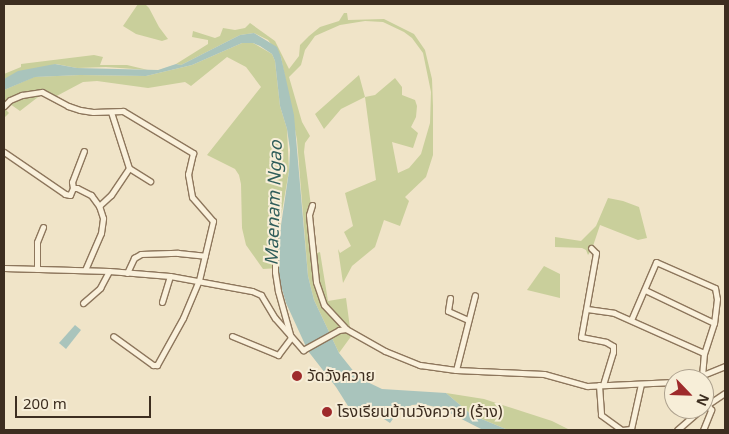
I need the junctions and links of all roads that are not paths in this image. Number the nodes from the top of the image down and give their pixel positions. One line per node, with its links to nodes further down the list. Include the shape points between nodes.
1 (4, 106): 2 (street, via 22,95 42,92 80,110)
2 (112, 112): 5 (street); 13 (street, via 124,111 133,115 192,151 188,174 192,197 213,221)
3 (4, 152): 7 (street, via 65,194 70,194)
4 (84, 152): 7 (street, via 72,182)
5 (130, 168): 6 (street); 9 (street, via 112,195)
6 (150, 181)
7 (73, 188): 9 (street, via 88,193)
8 (312, 205): 30 (street, via 310,223 316,282 324,305)
9 (99, 206): 16 (street, via 103,218 101,233)
10 (272, 212): 33 (street, via 275,217 275,272)
11 (43, 227): 15 (street, via 37,242)
12 (591, 248): 26 (street, via 596,253)
13 (205, 256): 18 (street, via 178,252 141,254 134,258); 20 (street)
14 (4, 268): 15 (street)
15 (37, 269): 16 (street)
16 (85, 270): 17 (street)
17 (109, 272): 18 (street); 25 (street, via 100,288)
18 (127, 273): 19 (street)
19 (170, 276): 20 (street); 24 (street)
20 (199, 280): 31 (street, via 157,365); 33 (street, via 261,295)
21 (645, 290): 28 (street); 29 (street); 29 (street, via 656,262 715,288)
22 (475, 295): 27 (street)
23 (450, 298): 27 (street, via 448,312)
24 (162, 302)
25 (83, 303)
26 (587, 309): 28 (street, via 614,313); 39 (street, via 581,337 613,346)
27 (468, 320): 36 (street)
28 (631, 320): 34 (street)
29 (714, 323): 34 (street)
30 (346, 329): 33 (street, via 303,350); 36 (street, via 385,351 420,365)
31 (113, 336)
32 (232, 336): 33 (street, via 278,355)
33 (291, 338)
34 (704, 353): 35 (street)
35 (703, 369)
36 (456, 370): 39 (street, via 544,374 587,386)
37 (664, 383): 38 (street)
38 (641, 384): 39 (street); 43 (street)
39 (601, 385): 43 (street, via 601,415 618,428)
40 (725, 392): 41 (street)
41 (714, 400)
42 (690, 419): 44 (street)
43 (632, 430)
44 (678, 430)

